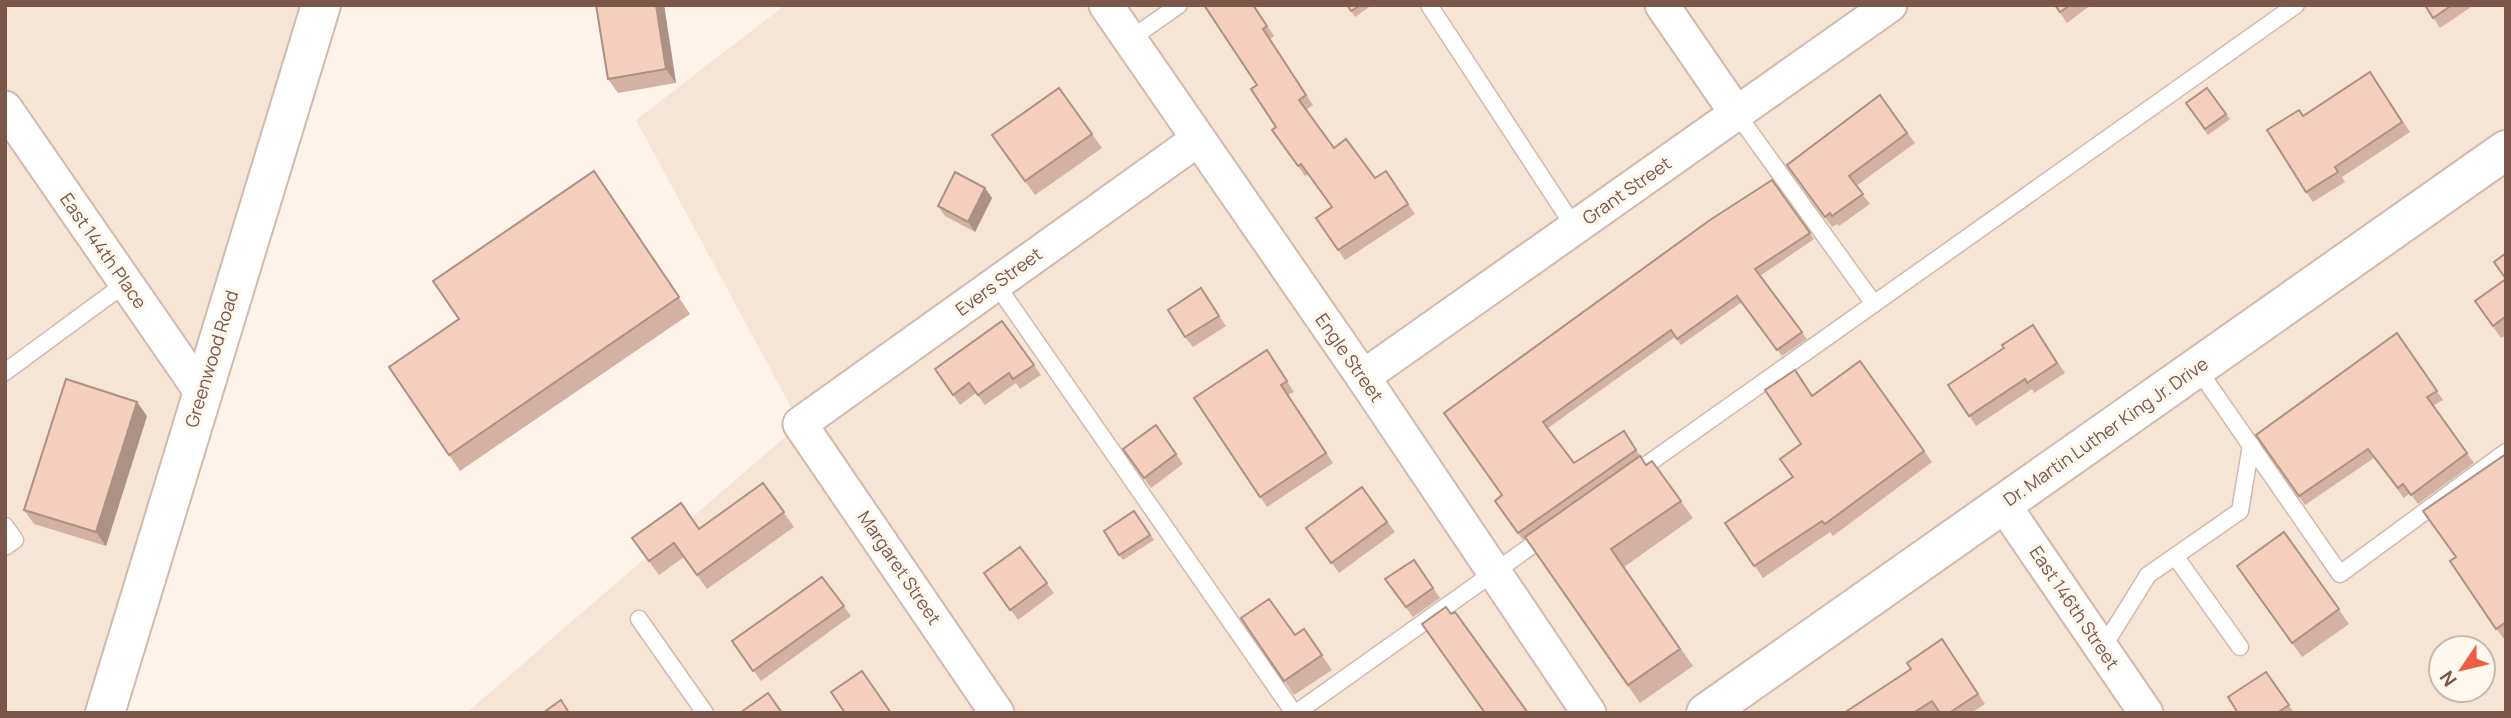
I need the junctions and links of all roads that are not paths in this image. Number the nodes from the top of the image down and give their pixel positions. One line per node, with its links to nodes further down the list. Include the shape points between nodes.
1 (321, 5): 20 (street, Greenwood Road)
2 (1106, 5): 8 (street, Engle Street)
3 (1179, 5): 8 (lane)
4 (1429, 5): 13 (lane)
5 (1662, 5): 10 (street)
6 (1890, 5): 10 (street, Grant Street)
7 (2296, 5): 16 (lane)
8 (1129, 40): 11 (street, Engle Street)
9 (5, 108): 14 (street, East 144th Place)
10 (1737, 114): 13 (street, Grant Street); 16 (lane)
11 (1197, 140): 15 (street, Evers Street); 19 (street, Engle Street)
12 (2506, 150): 17 (street, Dr. Martin Luther King Jr. Drive)
13 (1575, 228): 19 (street, Grant Street)
14 (126, 283): 18 (lane); 20 (street, East 144th Place)
15 (996, 284): 21 (street, Evers Street); 37 (lane)
16 (1874, 304): 24 (lane)
17 (2197, 368): 22 (lane); 25 (street, Dr. Martin Luther King Jr. Drive)
18 (5, 372)
19 (1363, 377): 30 (street, Engle Street)
20 (202, 393): 34 (street, Greenwood Road)
21 (800, 424): 36 (street, Margaret Street)
22 (2250, 445): 23 (lane, via 2340,573); 29 (lane, via 2240,511)
23 (2506, 453)
24 (1617, 486)
25 (2003, 504): 33 (street, East 146th Street); 39 (street, Dr. Martin Luther King Jr. Drive)
26 (1561, 525): 30 (lane)
27 (5, 526): 28 (lane, via 15,540)
28 (5, 547)
29 (2175, 556): 32 (lane); 33 (lane, via 2148,575)
30 (1494, 572): 37 (lane); 38 (street, Engle Street)
31 (639, 619): 35 (lane)
32 (2240, 648)
33 (2102, 649): 40 (street, East 146th Street)
34 (105, 713)
35 (705, 713)
36 (997, 713)
37 (1295, 713)
38 (1589, 713)
39 (1706, 713)
40 (2146, 713)

